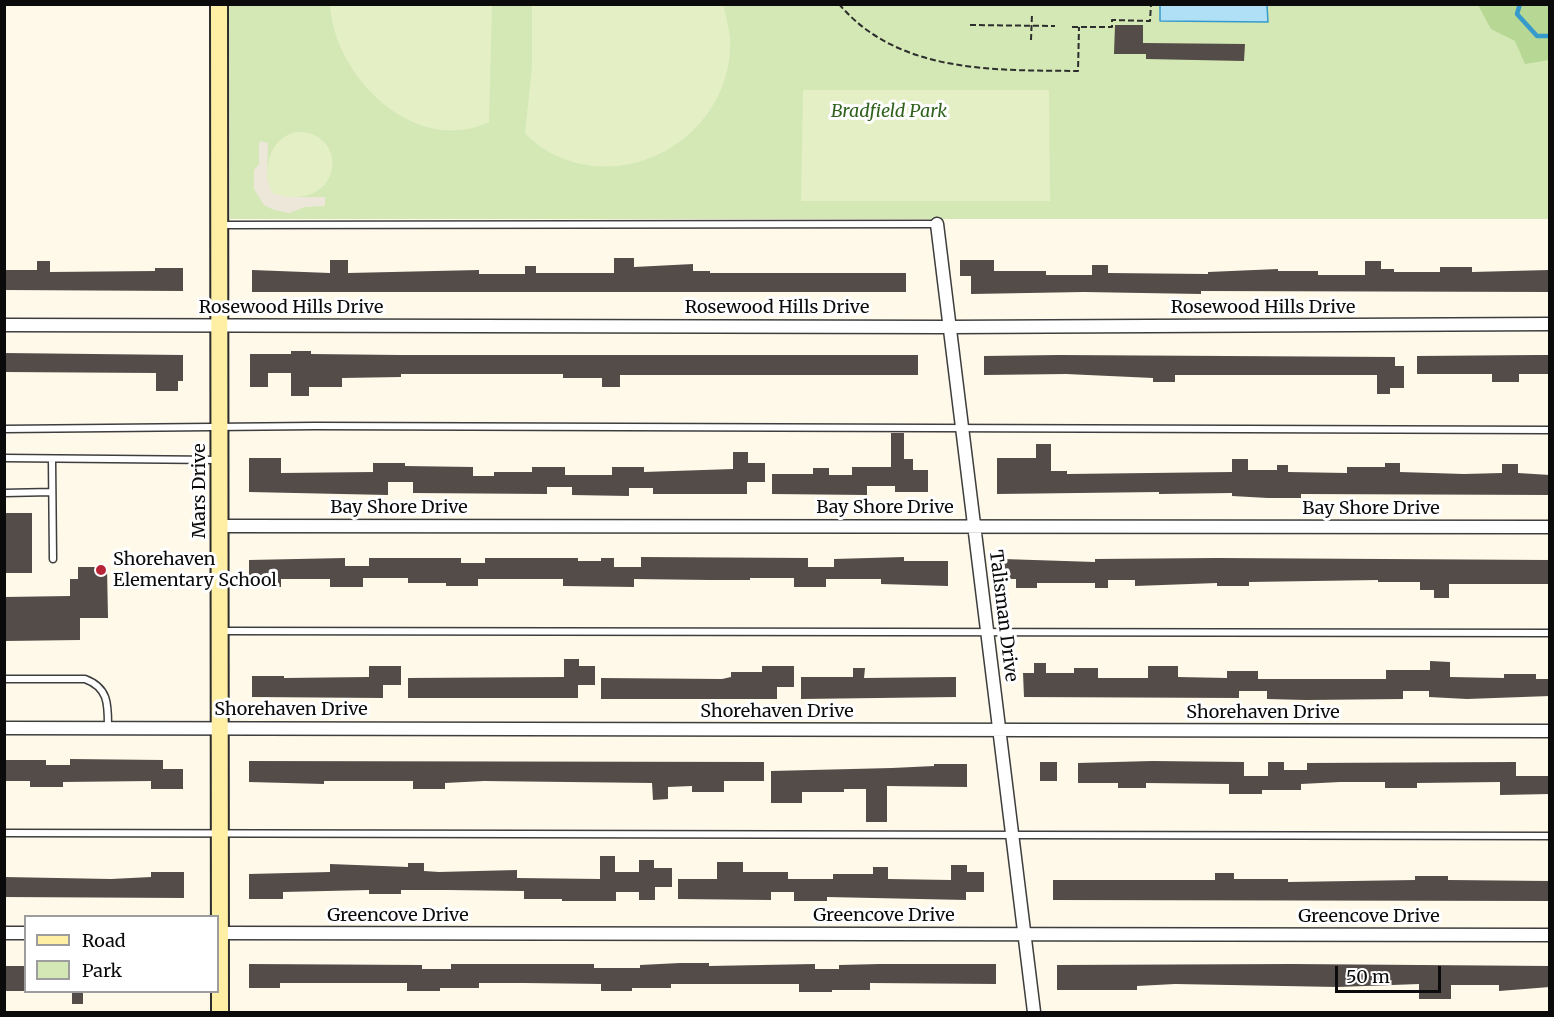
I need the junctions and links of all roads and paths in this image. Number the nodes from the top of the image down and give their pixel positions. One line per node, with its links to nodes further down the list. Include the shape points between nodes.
1 (219, 4): 11 (street, Mars Drive)
2 (839, 4): 9 (path, via 884,40 924,58 972,69 1078,71)
3 (1151, 4): 9 (path, via 1150,21 1112,20 1112,27)
4 (1032, 14): 6 (path)
5 (970, 25): 6 (path)
6 (1031, 26): 7 (path); 10 (path)
7 (1055, 26)
8 (1072, 27): 9 (path)
9 (1079, 27)
10 (1031, 40)
11 (219, 225): 12 (lane); 15 (street, Mars Drive)
12 (937, 225): 16 (street, Talisman Drive)
13 (1550, 324): 16 (street, Rosewood Hills Drive)
14 (4, 325): 15 (street, Rosewood Hills Drive)
15 (220, 327): 16 (street, Rosewood Hills Drive); 17 (street, Mars Drive)
16 (949, 327): 19 (street, Talisman Drive)
17 (220, 428): 18 (lane); 19 (lane); 23 (street, Mars Drive)
18 (4, 429)
19 (961, 429): 20 (lane); 27 (street, Talisman Drive)
20 (1550, 430)
21 (4, 458): 22 (lane)
22 (52, 460): 23 (lane); 25 (lane)
23 (220, 460): 26 (street, Mars Drive)
24 (4, 492): 25 (lane)
25 (52, 492): 29 (lane)
26 (220, 526): 27 (street, Bay Shore Drive); 30 (street, Mars Drive)
27 (974, 526): 28 (street, Bay Shore Drive); 31 (street, Talisman Drive)
28 (1550, 527)
29 (53, 559)
30 (220, 631): 31 (lane); 36 (street, Mars Drive)
31 (986, 633): 32 (lane); 37 (street, Talisman Drive)
32 (1550, 633)
33 (4, 679): 35 (lane, via 94,682 106,694)
34 (4, 728): 35 (street, Shorehaven Drive)
35 (108, 728): 36 (street, Shorehaven Drive)
36 (220, 728): 37 (street, Shorehaven Drive); 40 (street, Mars Drive)
37 (999, 731): 38 (street, Shorehaven Drive); 41 (street, Talisman Drive)
38 (1550, 731)
39 (4, 833): 40 (lane)
40 (220, 834): 41 (lane); 45 (street, Mars Drive)
41 (1011, 836): 42 (lane); 46 (street, Talisman Drive)
42 (1550, 836)
43 (4, 933): 44 (street)
44 (24, 933)
45 (219, 933): 46 (street, Greencove Drive); 48 (street, Mars Drive)
46 (1024, 934): 47 (street, Greencove Drive); 49 (street, Talisman Drive)
47 (1550, 935)
48 (220, 1012)
49 (1034, 1012)

